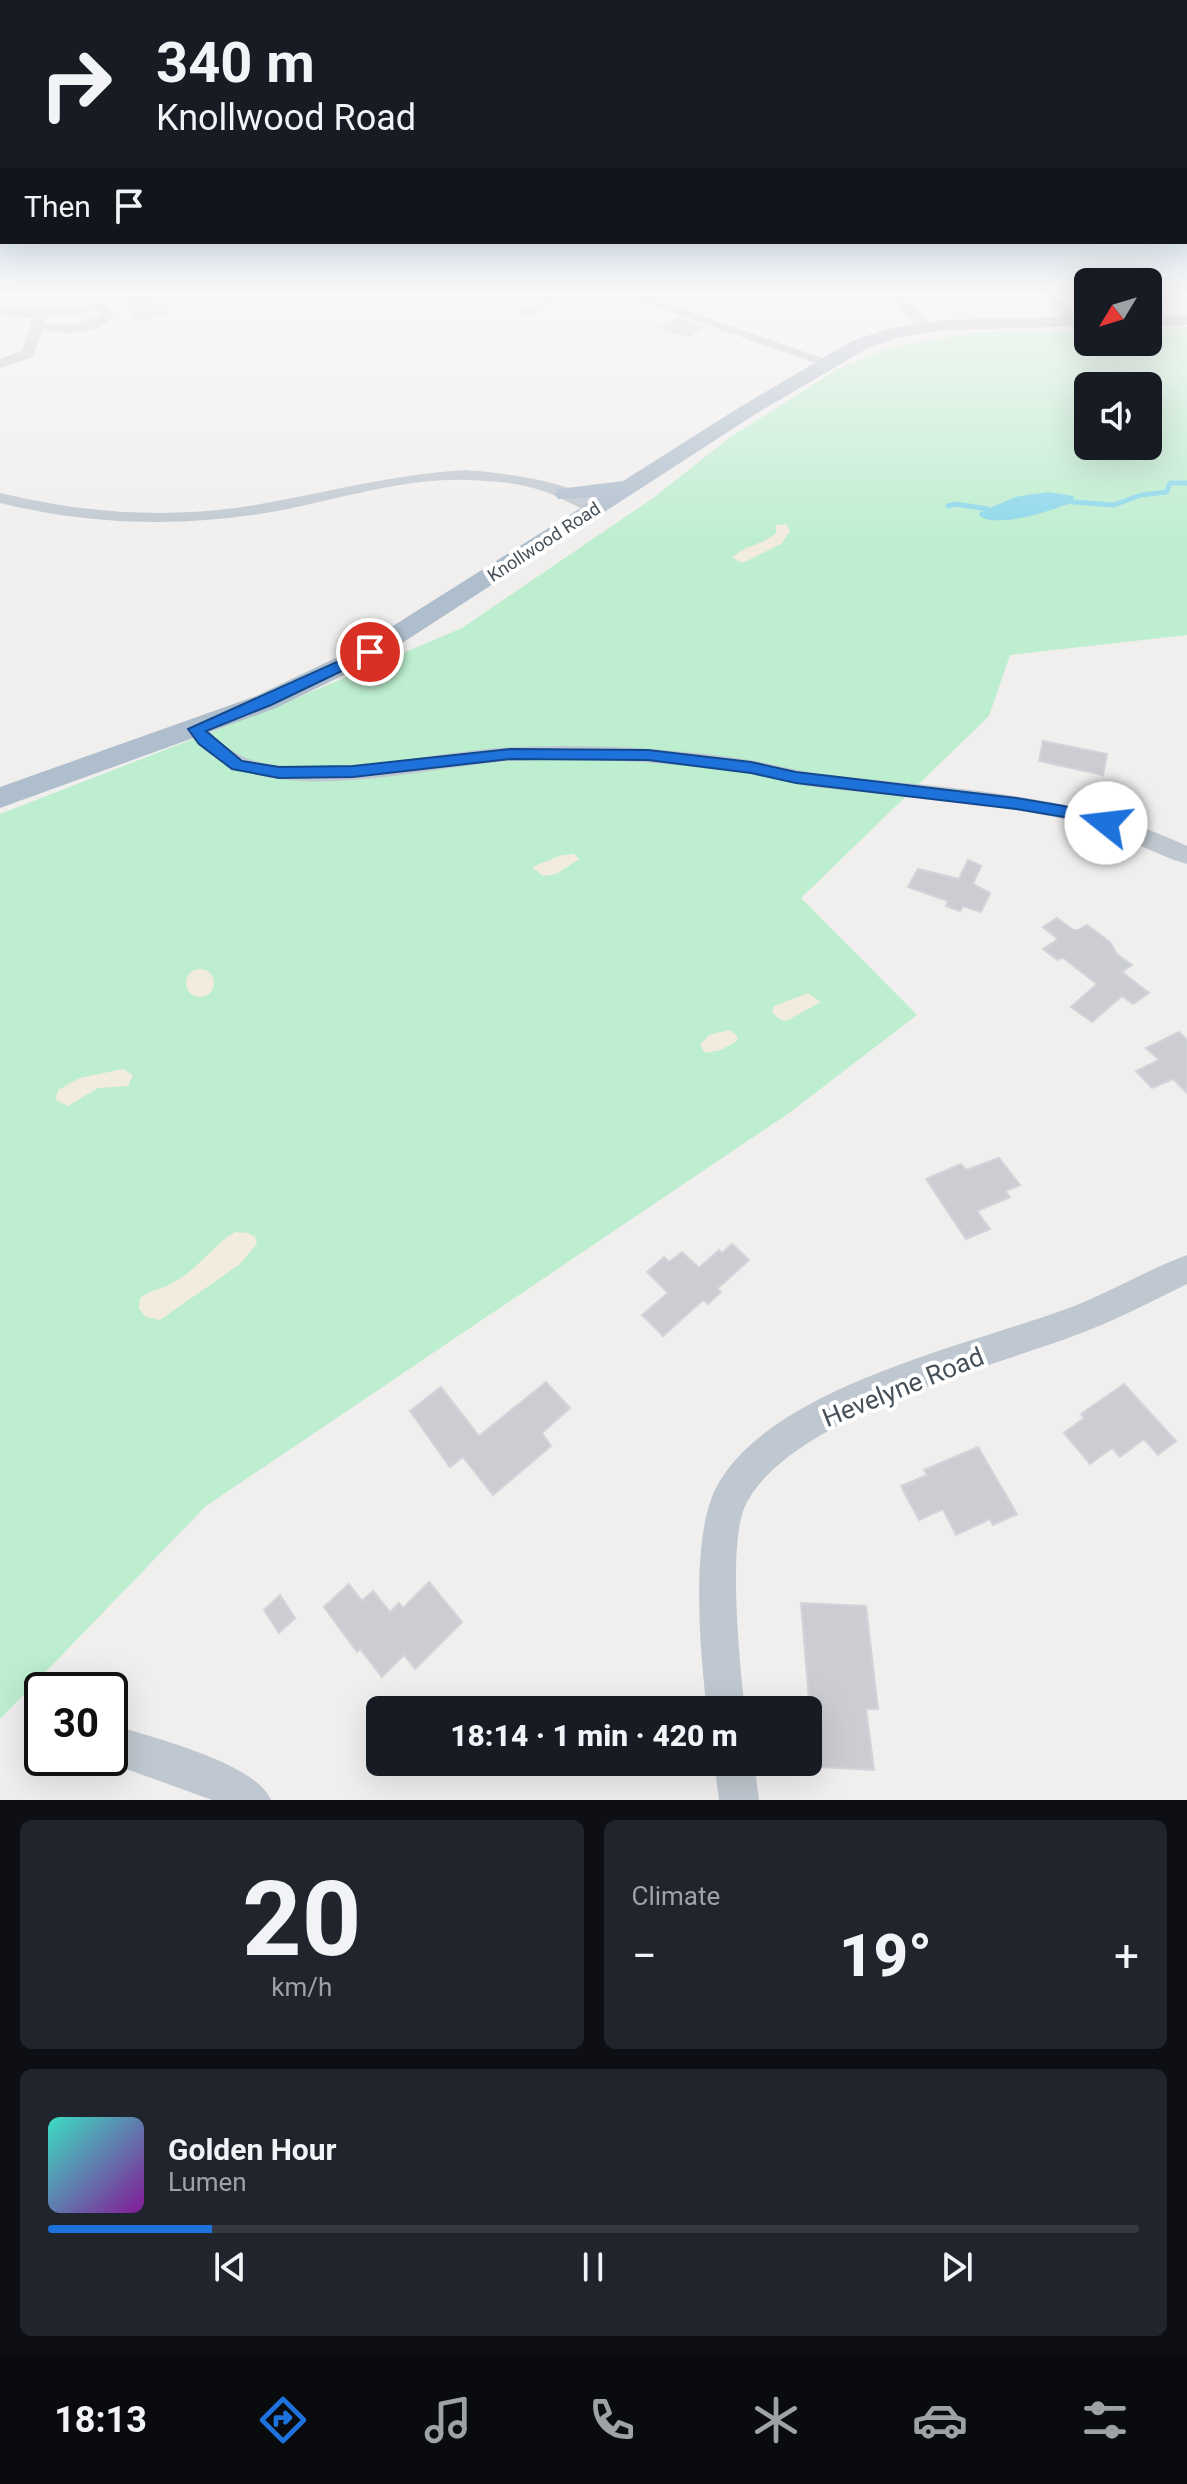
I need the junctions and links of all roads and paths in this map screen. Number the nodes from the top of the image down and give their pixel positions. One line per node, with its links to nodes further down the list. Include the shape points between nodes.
1 (802, 377): 2 (main road, Knollwood Road)
2 (632, 485): 3 (main road); 5 (main road, Knollwood Road)
3 (566, 494): 4 (street, via 508,478 438,475 246,511 165,518 80,514); 5 (street)
4 (0, 498)
5 (596, 508): 6 (main road, Knollwood Road, via 370,652)
6 (196, 729): 7 (main road, Knollwood Road); 8 (street, via 237,765 279,772 353,772 429,761 568,753 648,755 751,767 796,778 1064,811 1155,840)
7 (0, 798)
8 (1187, 856)
9 (1187, 1269): 10 (street, Hevelyne Road, via 1079,1319 859,1398 784,1439 748,1470 730,1498 721,1539)
10 (724, 1696)
11 (128, 1750): 13 (street, via 213,1778)
12 (736, 1776): 14 (street)
13 (251, 1800)
14 (739, 1800)

